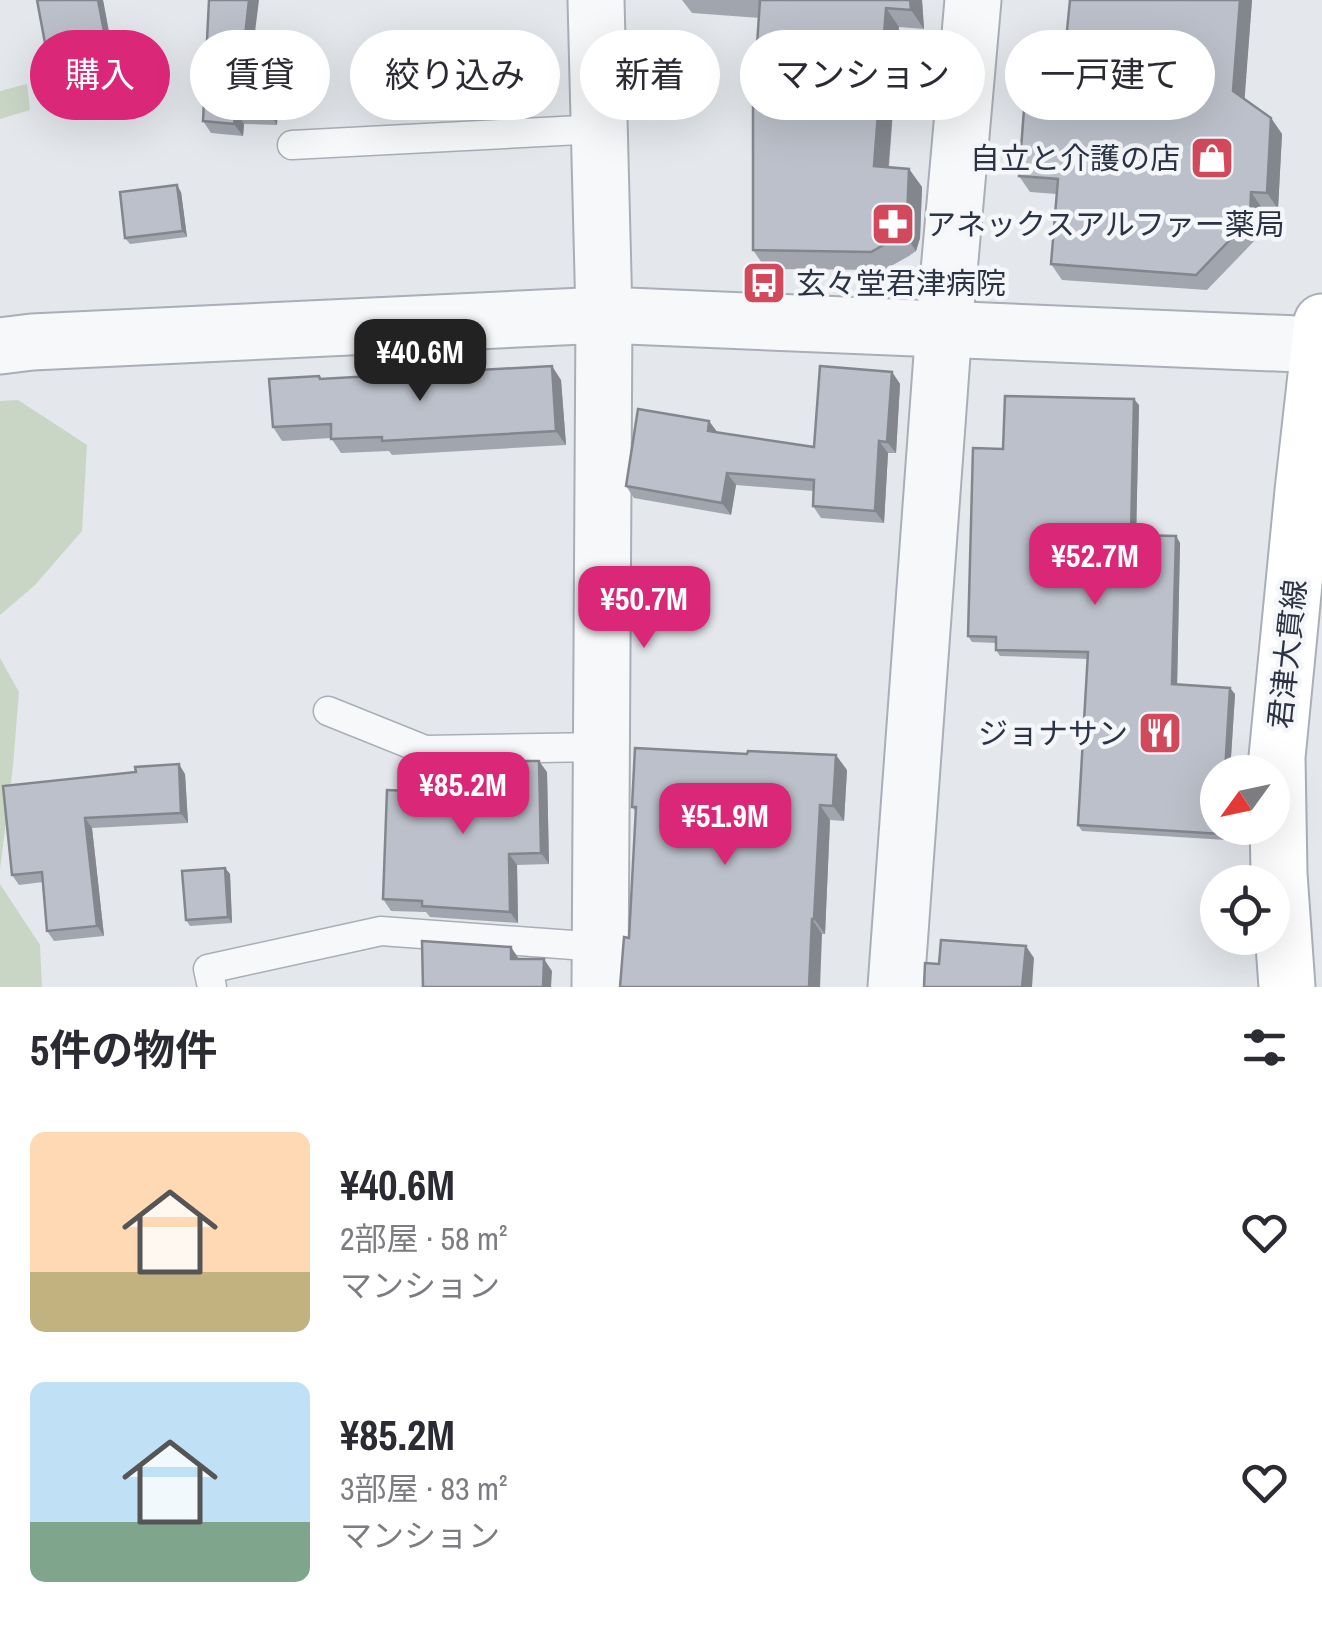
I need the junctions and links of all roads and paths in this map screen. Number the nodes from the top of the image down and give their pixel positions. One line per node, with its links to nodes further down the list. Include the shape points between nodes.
1 (596, 0): 3 (street)
2 (972, 0): 6 (street)
3 (599, 129): 4 (lane); 5 (street)
4 (292, 145)
5 (604, 315): 6 (street); 8 (street); 10 (street)
6 (944, 328): 7 (street); 13 (street)
7 (1322, 339): 14 (main road, 君津大貫線, via 1277,757)
8 (0, 346)
9 (328, 712): 10 (lane, via 424,750)
10 (601, 747): 11 (street)
11 (600, 967): 12 (lane, via 381,931 208,969)
12 (212, 987)
13 (896, 987)
14 (1287, 987)

